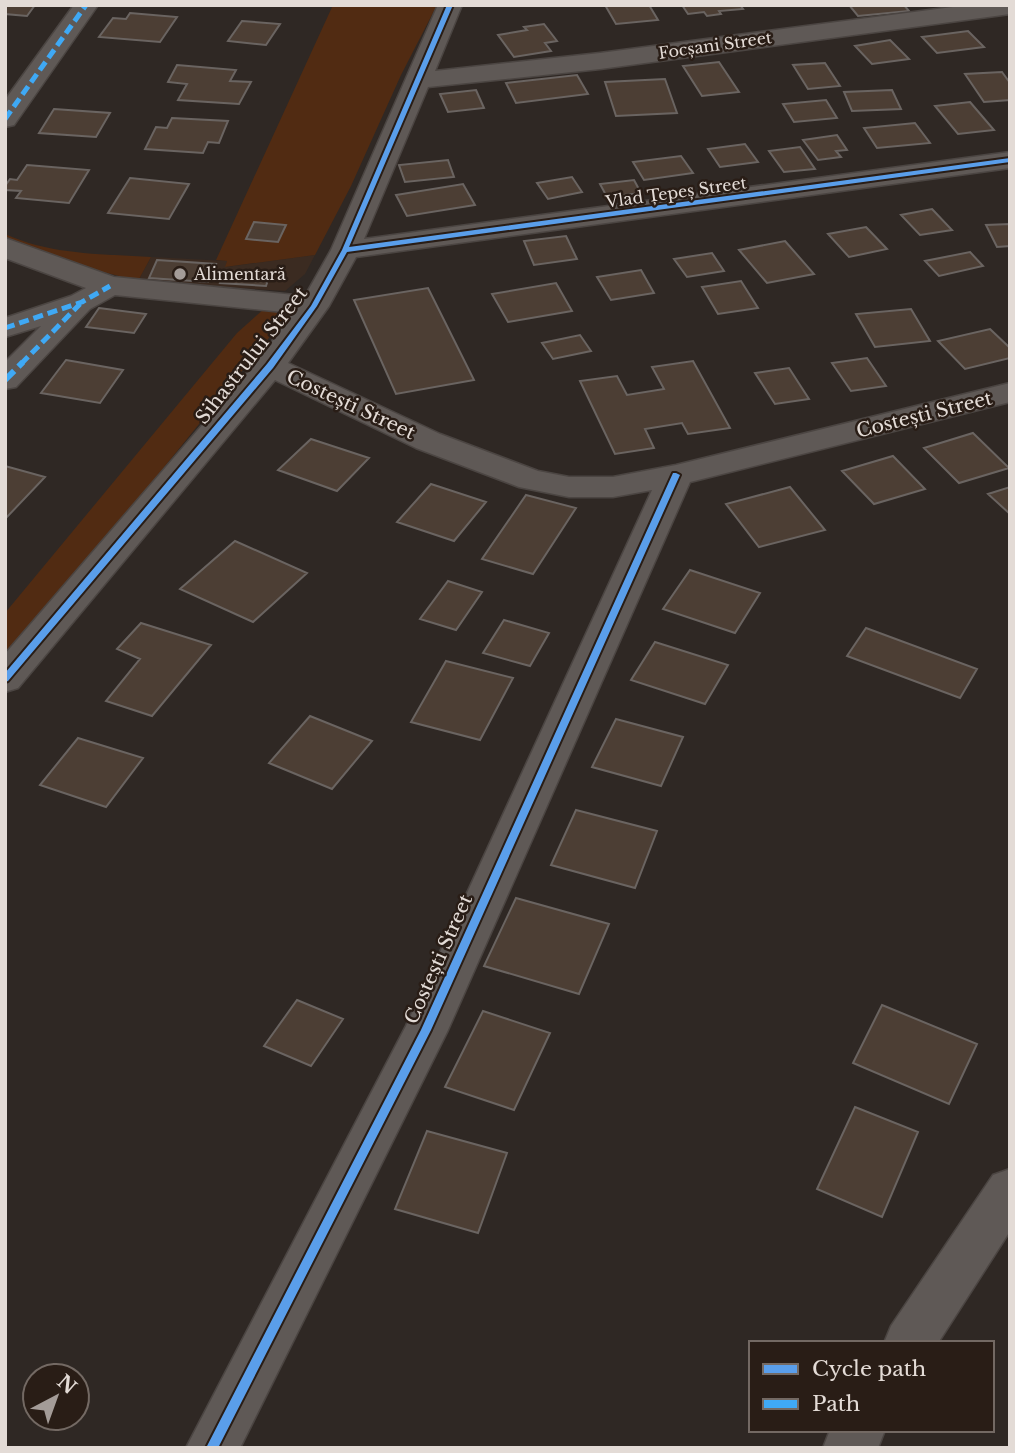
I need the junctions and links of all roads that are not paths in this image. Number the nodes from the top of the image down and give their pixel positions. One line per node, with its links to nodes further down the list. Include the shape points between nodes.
1 (86, 5): 5 (street)
2 (450, 5): 4 (street, Sihastrului Street)
3 (1010, 6): 4 (street, Focșani Street, via 600,61)
4 (419, 80): 8 (street, Sihastrului Street)
5 (5, 119)
6 (1010, 160): 8 (street, Vlad Țepeș Street)
7 (5, 247): 9 (street)
8 (345, 250): 11 (street, Sihastrului Street)
9 (110, 286): 10 (street); 11 (street)
10 (82, 302): 12 (street); 14 (street)
11 (314, 306): 13 (street, Sihastrului Street)
12 (5, 328)
13 (270, 366): 16 (street, Costești Street, via 428,441 531,480 569,487 613,486); 17 (street, Sihastrului Street)
14 (5, 380)
15 (1010, 392): 16 (street, Costești Street)
16 (676, 475): 21 (street, Costești Street, via 426,1030)
17 (5, 679)
18 (1010, 1190): 19 (street)
19 (910, 1341)
20 (858, 1432): 22 (street)
21 (212, 1448)
22 (849, 1448)

